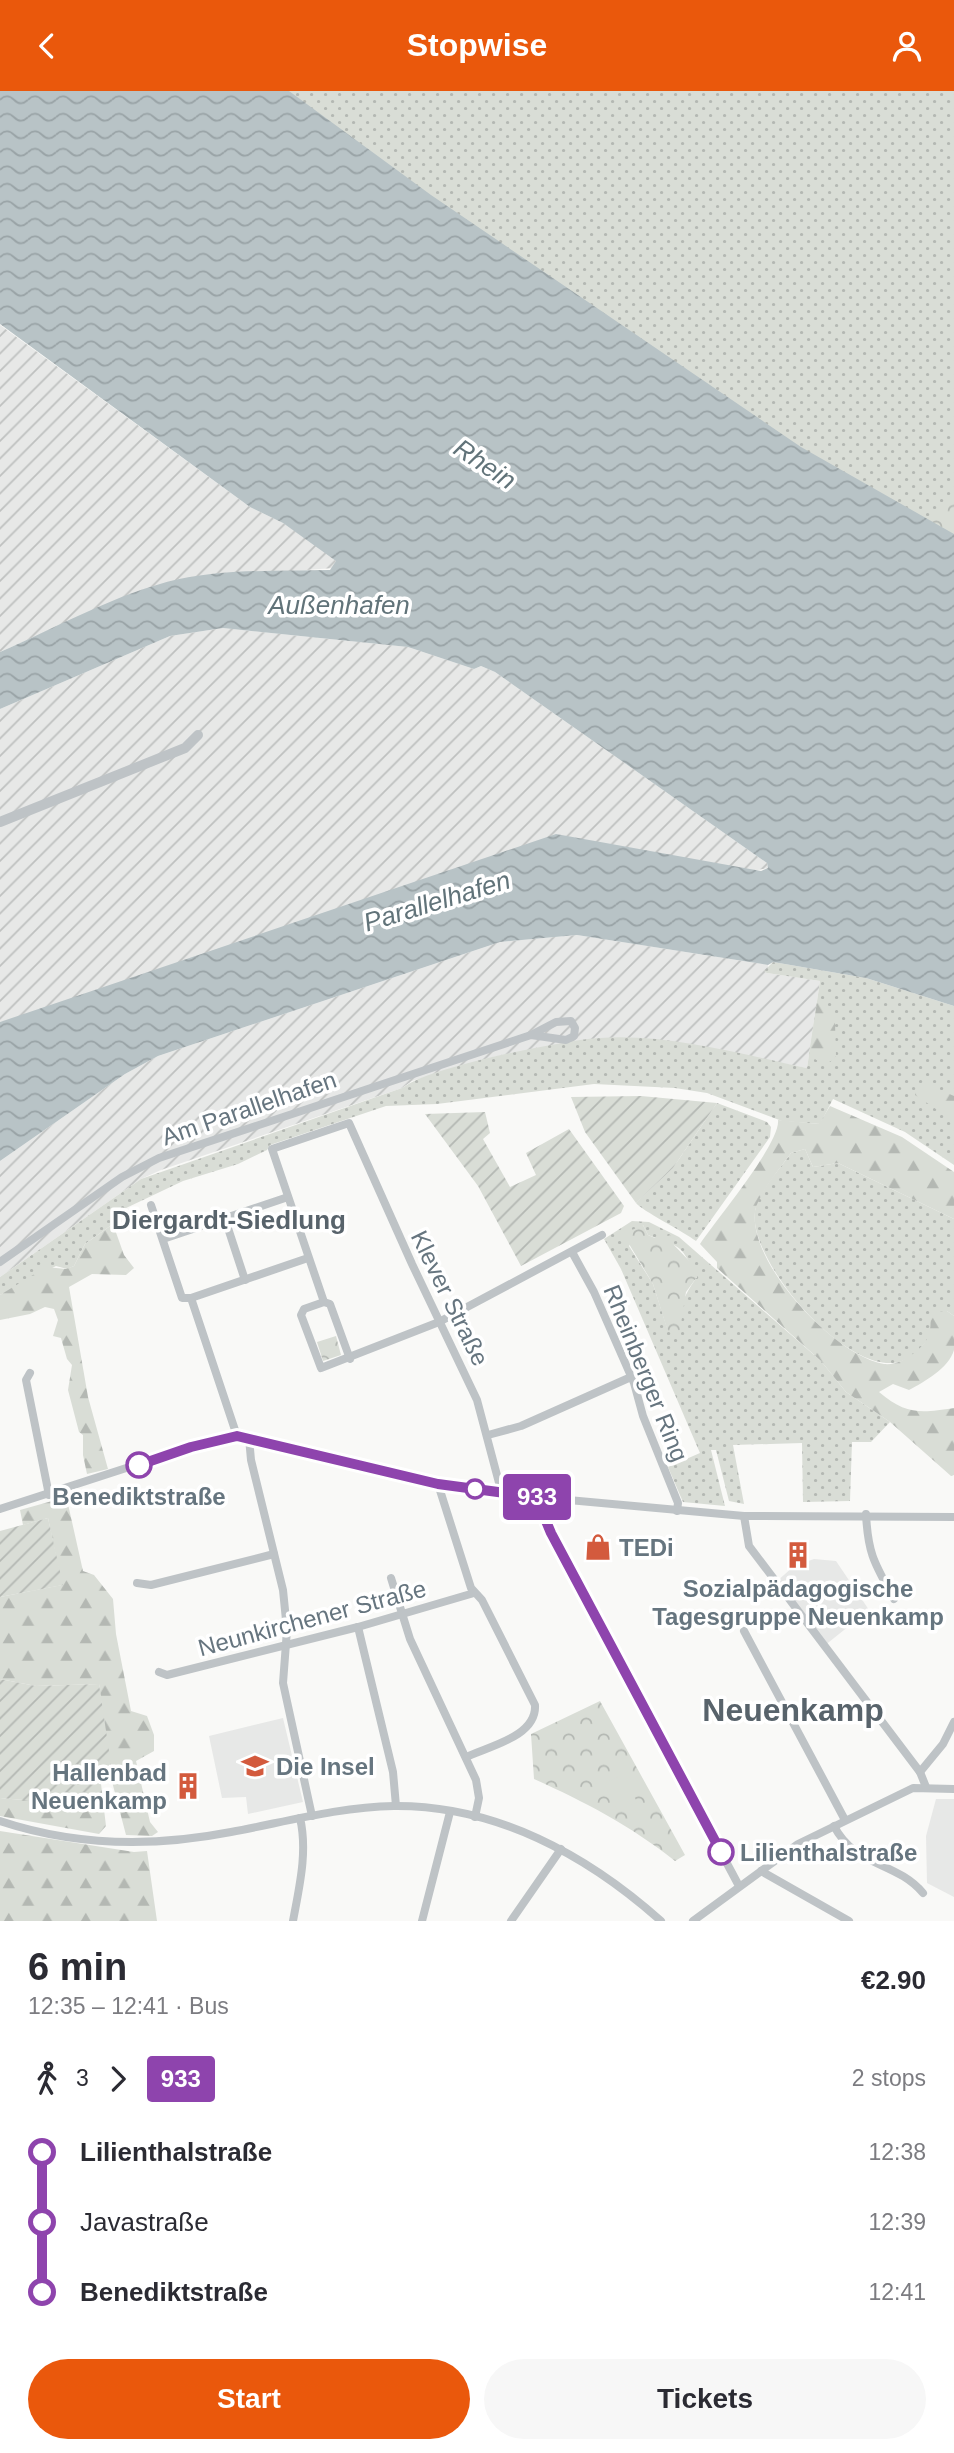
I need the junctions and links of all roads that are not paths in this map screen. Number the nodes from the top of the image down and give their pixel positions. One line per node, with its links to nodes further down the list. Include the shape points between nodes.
1 (198, 736): 2 (street, via 185,748)
2 (0, 822)
3 (531, 1035): 3 (street, Am Parallelhafen, via 566,1040 574,1036 574,1023 567,1020); 11 (street, Am Parallelhafen, via 159,1158 122,1177)
4 (288, 1197): 6 (street); 10 (street); 15 (street, Klever Straße, via 272,1149 349,1123)
5 (151, 1205): 8 (street)
6 (225, 1219): 8 (street); 12 (street)
7 (602, 1235): 9 (street)
8 (163, 1239): 13 (street, via 182,1298)
9 (572, 1252): 15 (street); 18 (street, Rheinberger Ring)
10 (308, 1258): 12 (street); 14 (street)
11 (0, 1262)
12 (245, 1280): 13 (street)
13 (191, 1298): 20 (street)
14 (324, 1302): 16 (street, via 330,1304); 16 (street, via 304,1309 301,1315 318,1365)
15 (439, 1322): 16 (street); 19 (street, Klever Straße, via 474,1391)
16 (350, 1359)
17 (30, 1373): 24 (street, via 26,1380)
18 (631, 1377): 19 (street, via 521,1426); 27 (street, Rheinberger Ring, via 678,1503)
19 (488, 1435): 23 (street, Klever Straße)
20 (237, 1436): 21 (street); 24 (street)
21 (249, 1439): 22 (street); 31 (street)
22 (438, 1484): 23 (street); 34 (street)
23 (502, 1494): 25 (street)
24 (49, 1495): 26 (street)
25 (550, 1499): 27 (street); 56 (street, via 546,1521 551,1533)
26 (0, 1509)
27 (677, 1511): 29 (street)
28 (866, 1514): 29 (street); 30 (street); 35 (street, via 874,1565)
29 (744, 1515): 43 (street, via 749,1546)
30 (954, 1517)
31 (274, 1554): 33 (street, via 151,1585); 39 (street, via 286,1612)
32 (391, 1578): 36 (street)
33 (137, 1583)
34 (474, 1593): 36 (street, Neunkirchener Straße); 42 (street, via 517,1665 536,1713 523,1731)
35 (894, 1599)
36 (403, 1615): 37 (street, Neunkirchener Straße); 42 (street)
37 (358, 1627): 39 (street, Neunkirchener Straße); 46 (street, via 393,1772)
38 (744, 1631): 51 (street)
39 (285, 1647): 40 (street, Neunkirchener Straße, via 167,1675); 48 (street, via 283,1683)
40 (159, 1672)
41 (954, 1722): 43 (street)
42 (467, 1757): 49 (street, via 479,1789)
43 (920, 1772): 44 (street)
44 (926, 1787): 45 (street); 51 (street, via 913,1788)
45 (954, 1789)
46 (396, 1806): 47 (street); 48 (street)
47 (450, 1812): 49 (street); 59 (street)
48 (312, 1816): 50 (street)
49 (475, 1817): 54 (street)
50 (300, 1818): 52 (street, via 152,1842 55,1837); 58 (street, via 302,1872)
51 (845, 1820): 53 (street)
52 (0, 1821)
53 (834, 1826): 55 (street, via 798,1844); 57 (street, via 850,1850 914,1881)
54 (561, 1849): 60 (street); 61 (street, via 600,1871)
55 (761, 1871): 56 (street); 63 (street)
56 (739, 1886): 62 (street)
57 (923, 1893)
58 (293, 1921)
59 (422, 1921)
60 (511, 1921)
61 (661, 1921)
62 (693, 1921)
63 (849, 1921)

